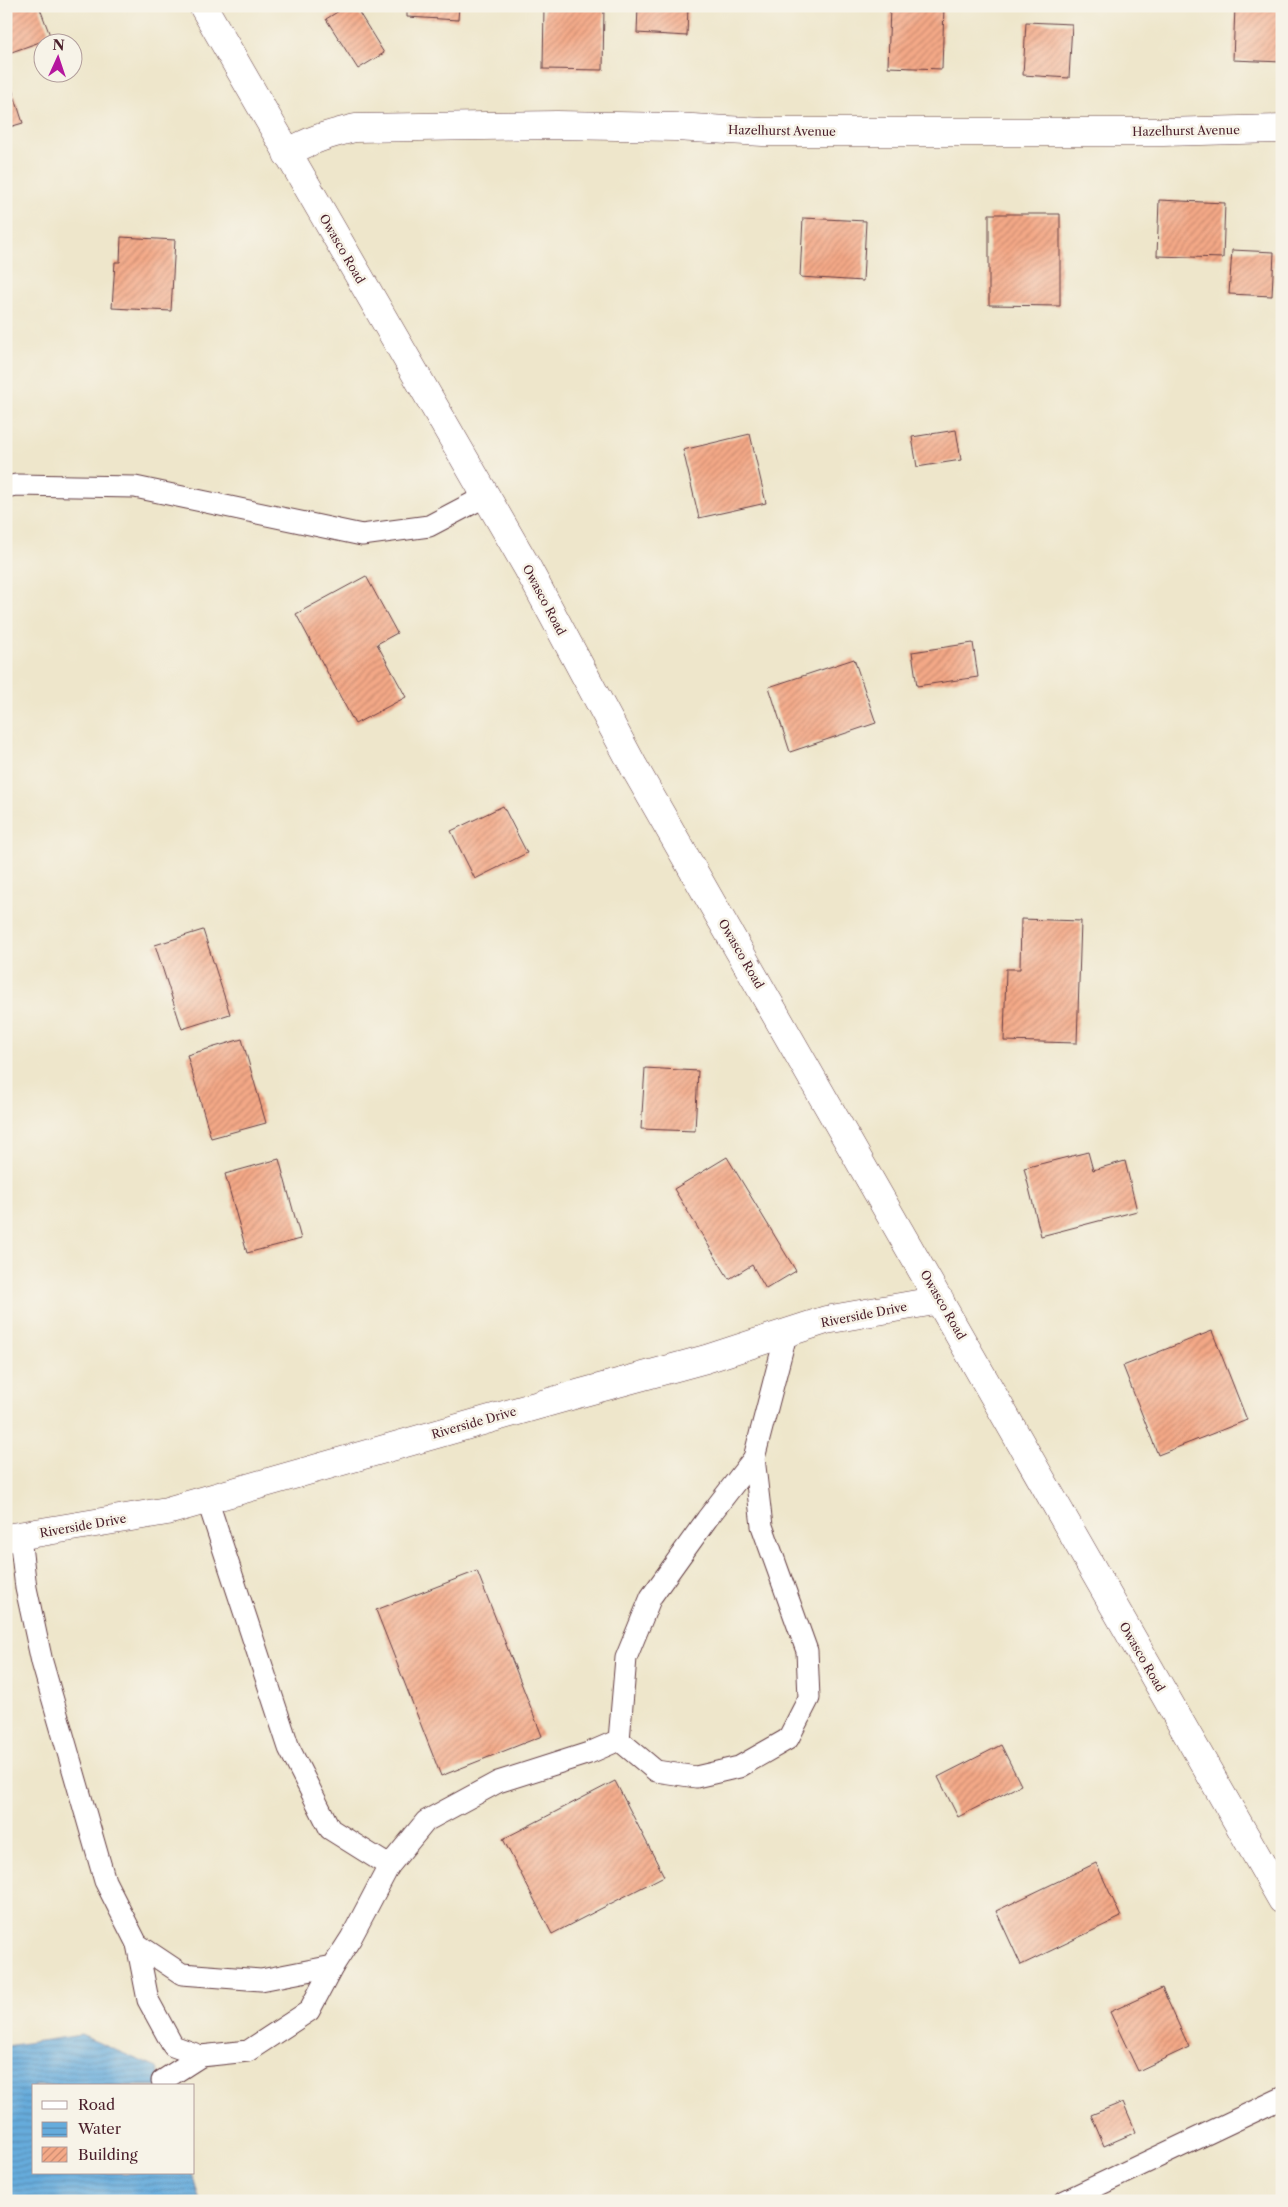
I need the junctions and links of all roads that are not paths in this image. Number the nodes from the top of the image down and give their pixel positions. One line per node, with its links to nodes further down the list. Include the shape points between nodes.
1 (203, 6): 3 (main road, Owasco Road)
2 (1282, 129): 3 (main road, Hazelhurst Avenue, via 763,132 556,125 355,128 326,135)
3 (287, 154): 5 (main road, Owasco Road)
4 (6, 487): 5 (lane, via 135,487 362,535 429,526)
5 (486, 496): 6 (main road, Owasco Road, via 634,767)
6 (940, 1300): 7 (main road, Riverside Drive, via 826,1320); 13 (main road, Owasco Road)
7 (786, 1335): 8 (lane); 9 (main road, Riverside Drive)
8 (754, 1458): 11 (lane, via 651,1597 626,1658); 11 (lane, via 762,1526 807,1651 809,1698 788,1739 739,1767 696,1777 656,1771)
9 (207, 1499): 10 (main road, Riverside Drive, via 167,1511); 12 (lane, via 289,1748 330,1829)
10 (13, 1538): 14 (lane, via 42,1662 105,1880)
11 (618, 1740): 12 (lane, via 589,1753 498,1782 426,1821)
12 (388, 1866): 15 (lane)
13 (1282, 1900)
14 (137, 1944): 15 (lane, via 182,1974 261,1980); 16 (lane, via 148,2000 172,2046)
15 (334, 1966): 16 (lane, via 309,2010 248,2052)
16 (201, 2056): 17 (lane)
17 (162, 2080)
18 (1282, 2098): 19 (lane)
19 (1065, 2201)

